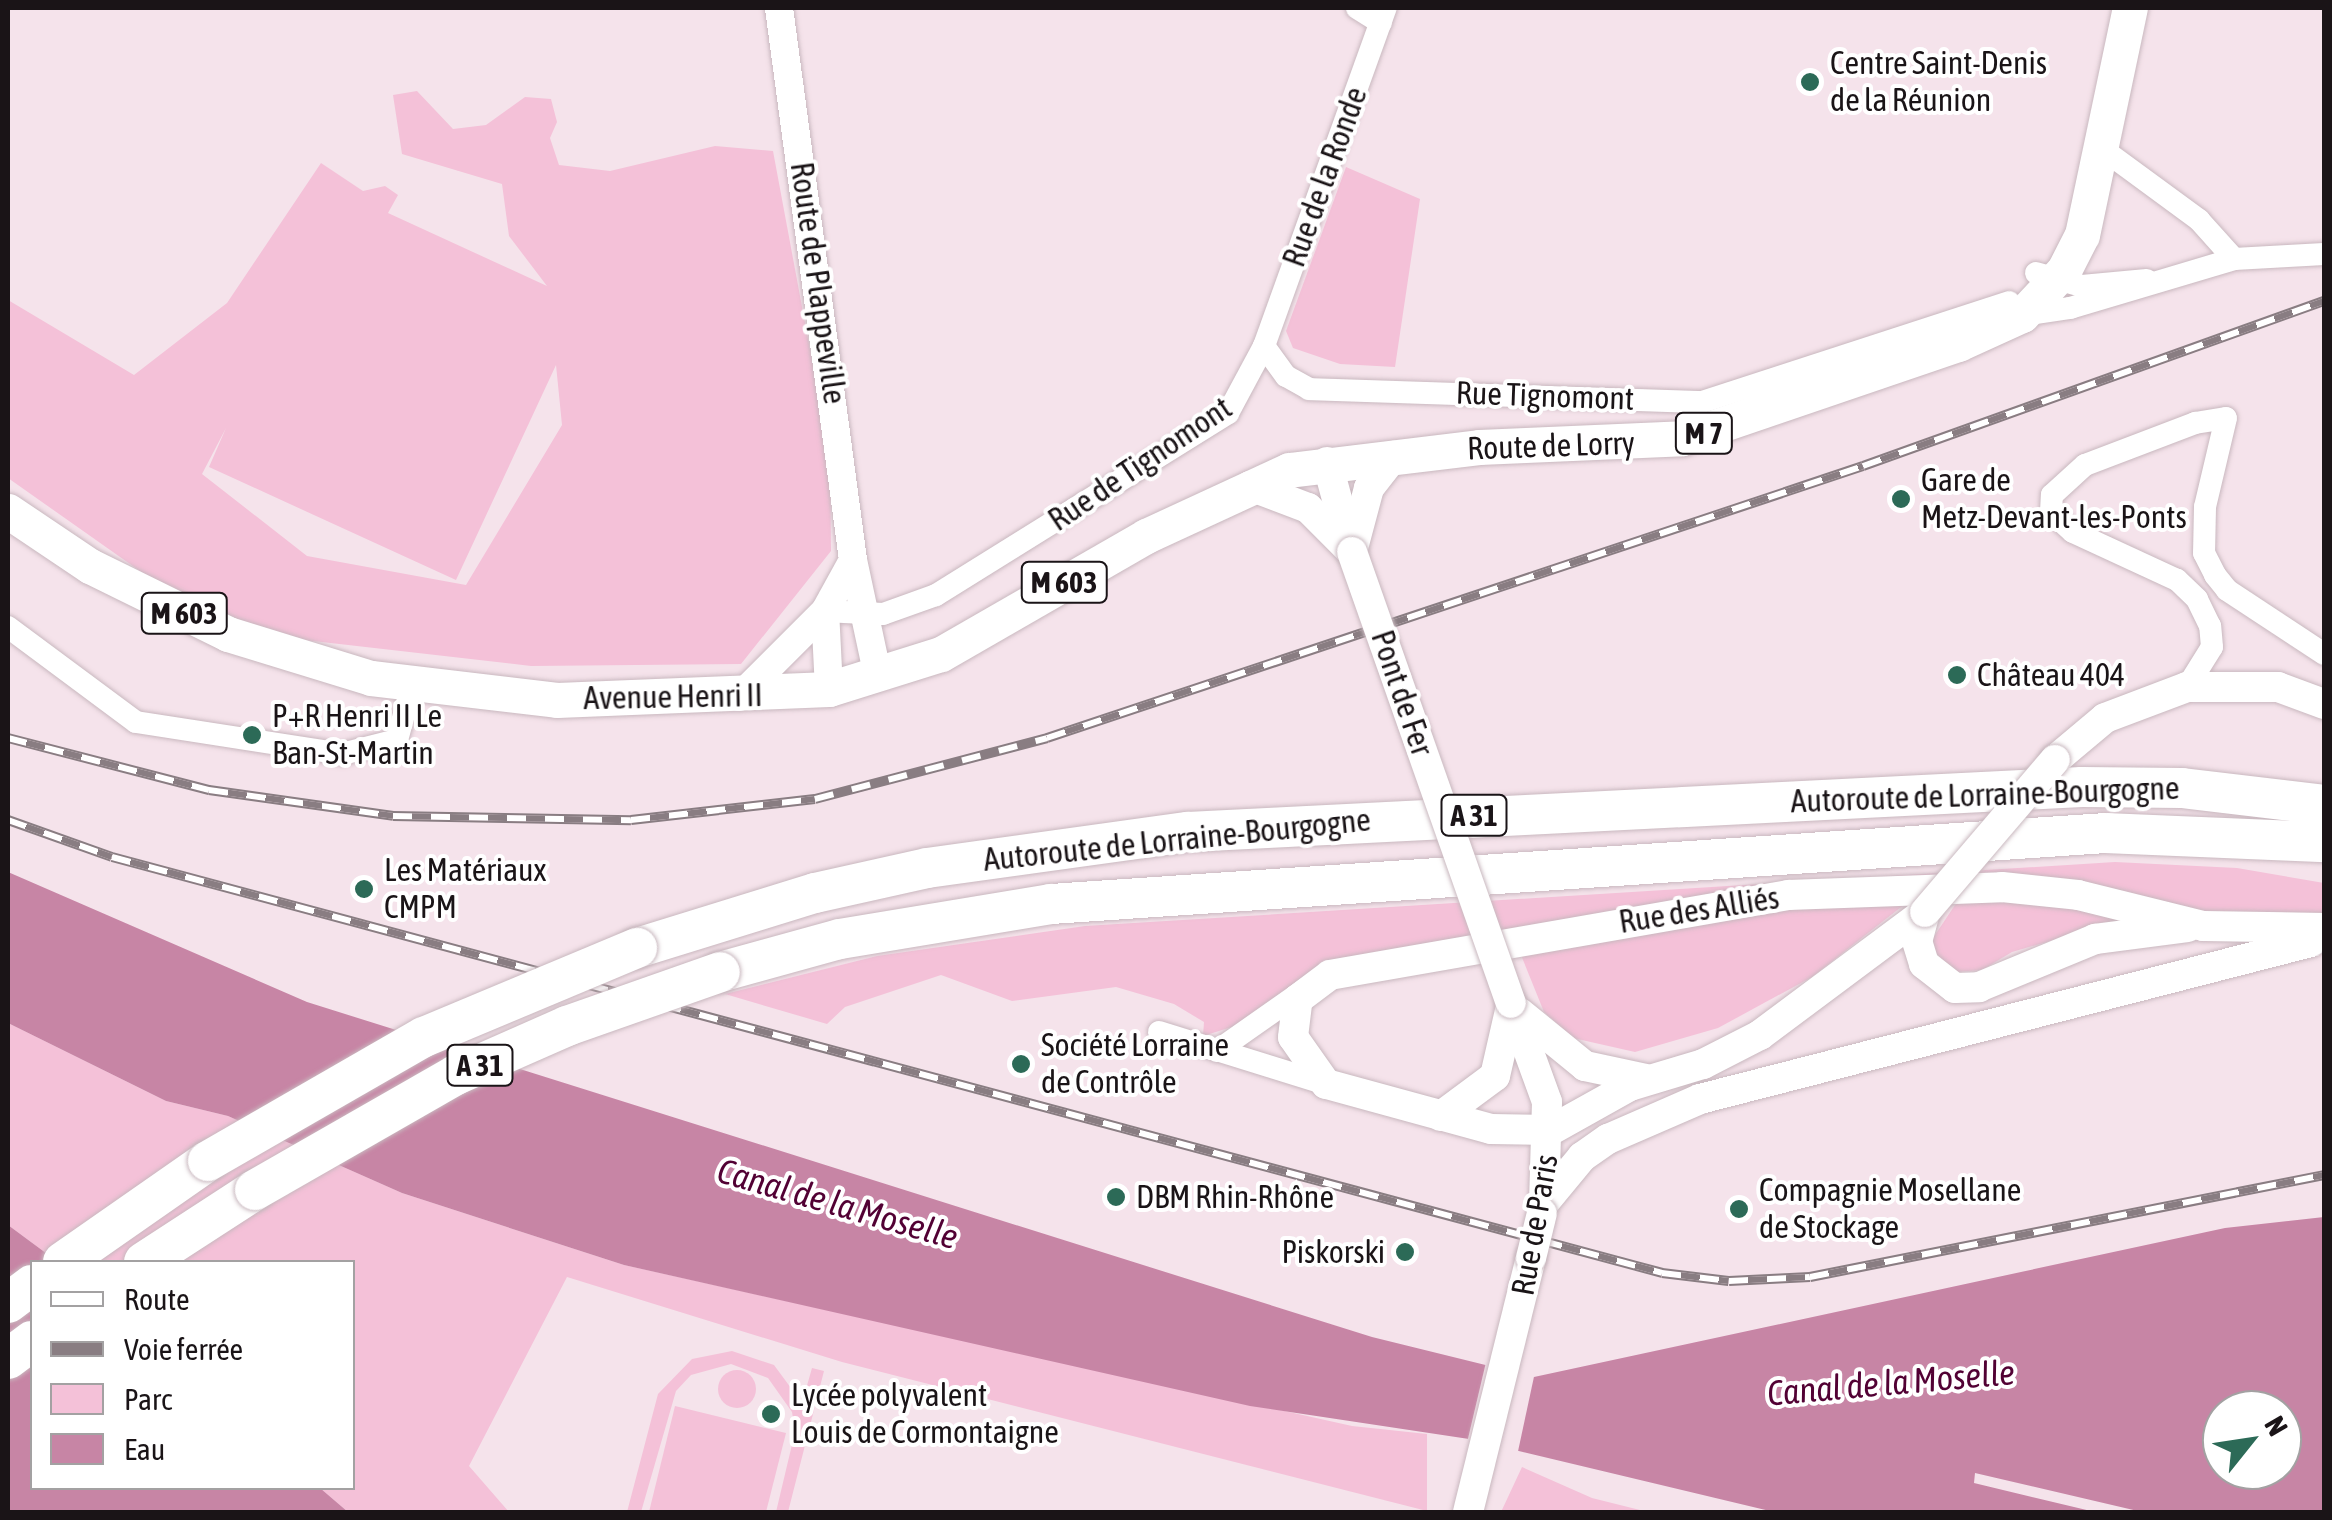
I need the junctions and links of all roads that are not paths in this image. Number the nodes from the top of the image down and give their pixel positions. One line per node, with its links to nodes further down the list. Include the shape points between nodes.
1 (779, 8): 17 (street, Route de Plappeville)
2 (1357, 8): 4 (street)
3 (2130, 8): 5 (main road, Route de Lorry / M 7)
4 (1383, 15): 11 (street, Rue de la Ronde)
5 (2097, 145): 7 (street, via 2199,220); 8 (main road, Route de Lorry / M 7, via 2082,235)
6 (2324, 254): 7 (street, Rue Tignomont)
7 (2234, 259): 9 (street, Rue Tignomont)
8 (2047, 276): 9 (street, via 2082,286 2111,279); 10 (main road, Route de Lorry / M 7)
9 (2160, 281): 10 (street, Rue Tignomont, via 2057,312)
10 (2009, 314): 11 (street, Rue Tignomont, via 1702,402 1309,389 1286,376); 12 (main road, Route de Lorry / M 7, via 1958,344 1709,432 1647,442)
11 (1264, 346): 19 (street, Rue de Tignomont, via 1228,413 936,595)
12 (1394, 456): 13 (main road, Route de Lorry / M 7); 16 (main road, via 1368,488)
13 (1327, 462): 14 (main road, Avenue Henri II / M 603); 16 (main road, Pont de Fer)
14 (1250, 486): 16 (main road, via 1308,508); 22 (main road, Avenue Henri II / M 603, via 1100,560 940,654)
15 (8, 511): 23 (main road, Avenue Henri II / M 603, via 90,566 228,634)
16 (1352, 552): 37 (main road, Pont de Fer, bridge)
17 (853, 560): 18 (street); 19 (street, Route de Plappeville)
18 (825, 612): 19 (street, Rue de Tignomont); 25 (street); 26 (street)
19 (868, 615): 22 (street, Route de Plappeville)
20 (8, 627): 23 (street, via 136,722 342,754 397,740)
21 (2324, 654): 24 (street, via 2227,590 2215,575 2204,553 2204,507 2226,418 2194,423 2085,465 2052,495 2051,512 2073,532 2178,580 2197,599 2212,647)
22 (878, 677): 25 (main road, Avenue Henri II / M 603)
23 (412, 685): 26 (main road, Avenue Henri II / M 603, via 557,700)
24 (2187, 686): 27 (main road, via 2260,685); 32 (main road, bridge, via 2105,718 2055,760)
25 (829, 689): 26 (main road, Avenue Henri II / M 603)
26 (740, 697)
27 (2324, 704)
28 (2324, 804): 45 (highway, Autoroute de Lorraine-Bourgogne / A 31, bridge, via 2182,788 2082,787 1188,832 927,868 815,892 531,988 316,1094)
29 (2022, 838): 30 (highway, Autoroute de Lorraine-Bourgogne / A 31, via 2178,832); 31 (highway, via 2066,850); 46 (highway, Autoroute de Lorraine-Bourgogne / A 31, bridge, via 1051,904 840,938 567,1026 456,1076 354,1130)
30 (2324, 842)
31 (2324, 868)
32 (1925, 912): 33 (main road, via 1916,941 1924,964 1955,988 1979,986 2095,939); 40 (main road, via 1760,1035 1703,1064)
33 (2203, 926): 34 (main road, Rue des Alliés); 36 (main road, Rue des Alliés, via 2078,895 2002,887 1788,894 1352,969)
34 (2324, 928)
35 (2324, 937): 44 (main road, via 1700,1099 1608,1139 1582,1158)
36 (1311, 986): 39 (street); 41 (main road, via 1292,1016 1293,1037)
37 (1511, 1003): 40 (main road, via 1584,1066); 42 (main road, via 1496,1076); 43 (main road, Rue de Paris, via 1537,1068)
38 (1159, 1032): 39 (street)
39 (1217, 1051): 41 (street)
40 (1646, 1079): 43 (main road)
41 (1326, 1084): 42 (main road)
42 (1440, 1116): 43 (main road, via 1491,1129)
43 (1551, 1130): 44 (main road, Rue de Paris)
44 (1543, 1208): 51 (main road, Rue de Paris, bridge)
45 (65, 1260)
46 (147, 1260)
47 (30, 1286): 48 (highway)
48 (8, 1303)
49 (30, 1342): 50 (highway)
50 (8, 1358)
51 (1471, 1505)

